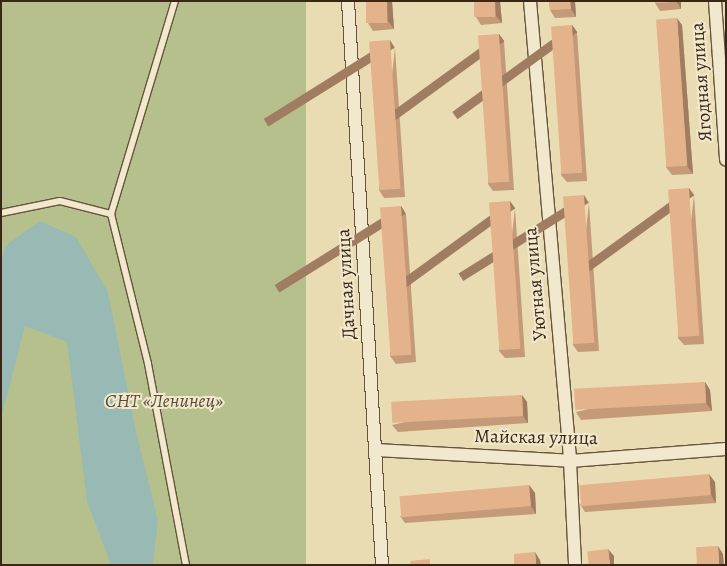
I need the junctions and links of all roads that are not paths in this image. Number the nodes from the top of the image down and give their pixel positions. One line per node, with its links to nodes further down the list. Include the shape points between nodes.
1 (175, 1): 7 (lane)
2 (348, 1): 9 (street, Дачная улица)
3 (530, 1): 10 (street, Уютная улица)
4 (715, 1): 5 (street, Ягодная улица)
5 (726, 160)
6 (1, 213): 7 (lane, via 60,201)
7 (111, 214): 11 (lane, via 148,364)
8 (726, 449): 10 (street, Майская улица)
9 (376, 450): 10 (street, Майская улица); 12 (street, Дачная улица)
10 (570, 461): 13 (street, Уютная улица)
11 (186, 565)
12 (382, 565)
13 (576, 565)

